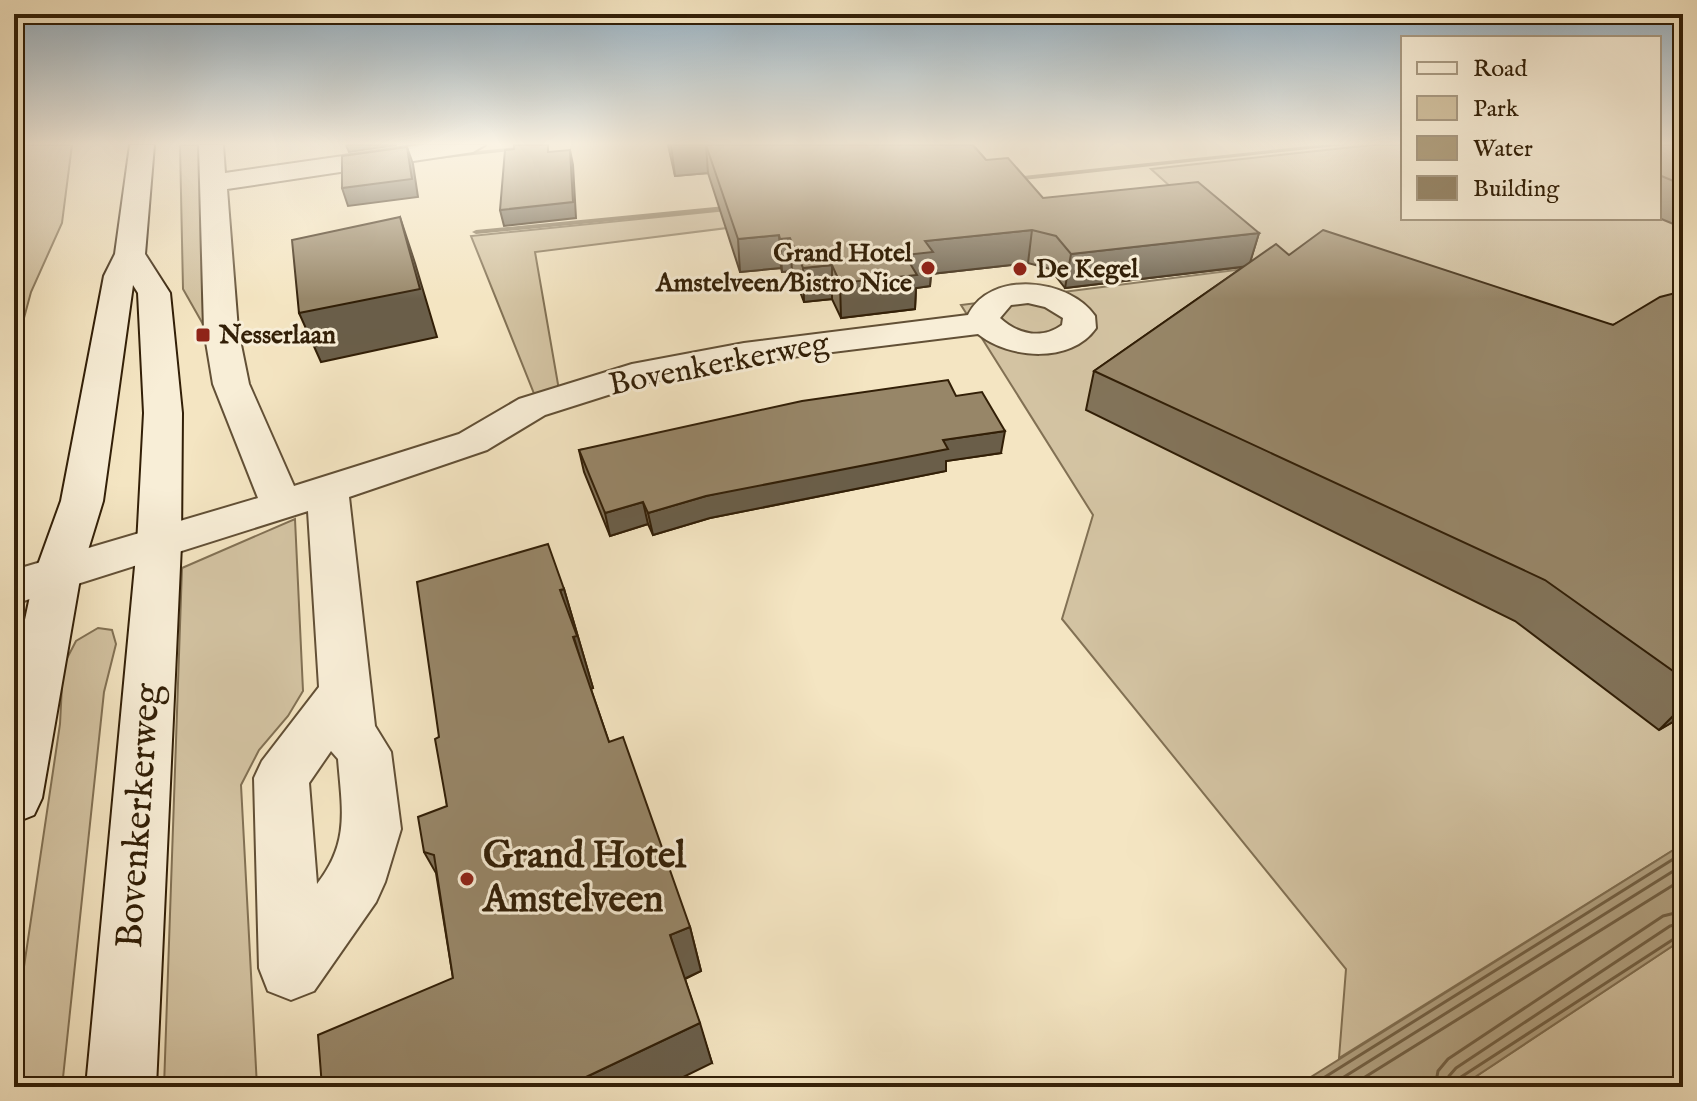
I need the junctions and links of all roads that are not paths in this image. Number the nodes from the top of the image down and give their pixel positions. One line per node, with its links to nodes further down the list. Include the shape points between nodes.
1 (136, 196): 3 (street)
2 (215, 196): 5 (street, via 221,330 231,384)
3 (130, 254): 6 (street, Bovenkerkerweg, via 154,293 163,413); 7 (street, via 119,276 82,501)
4 (986, 323): 5 (street, Bovenkerkerweg, via 744,353 645,372 532,407 473,442)
5 (304, 496): 6 (street, Bovenkerkerweg); 9 (street)
6 (159, 545): 7 (street); 11 (street, Bovenkerkerweg)
7 (58, 573): 8 (street); 10 (street)
8 (14, 587)
9 (346, 690)
10 (14, 798)
11 (121, 1087)

